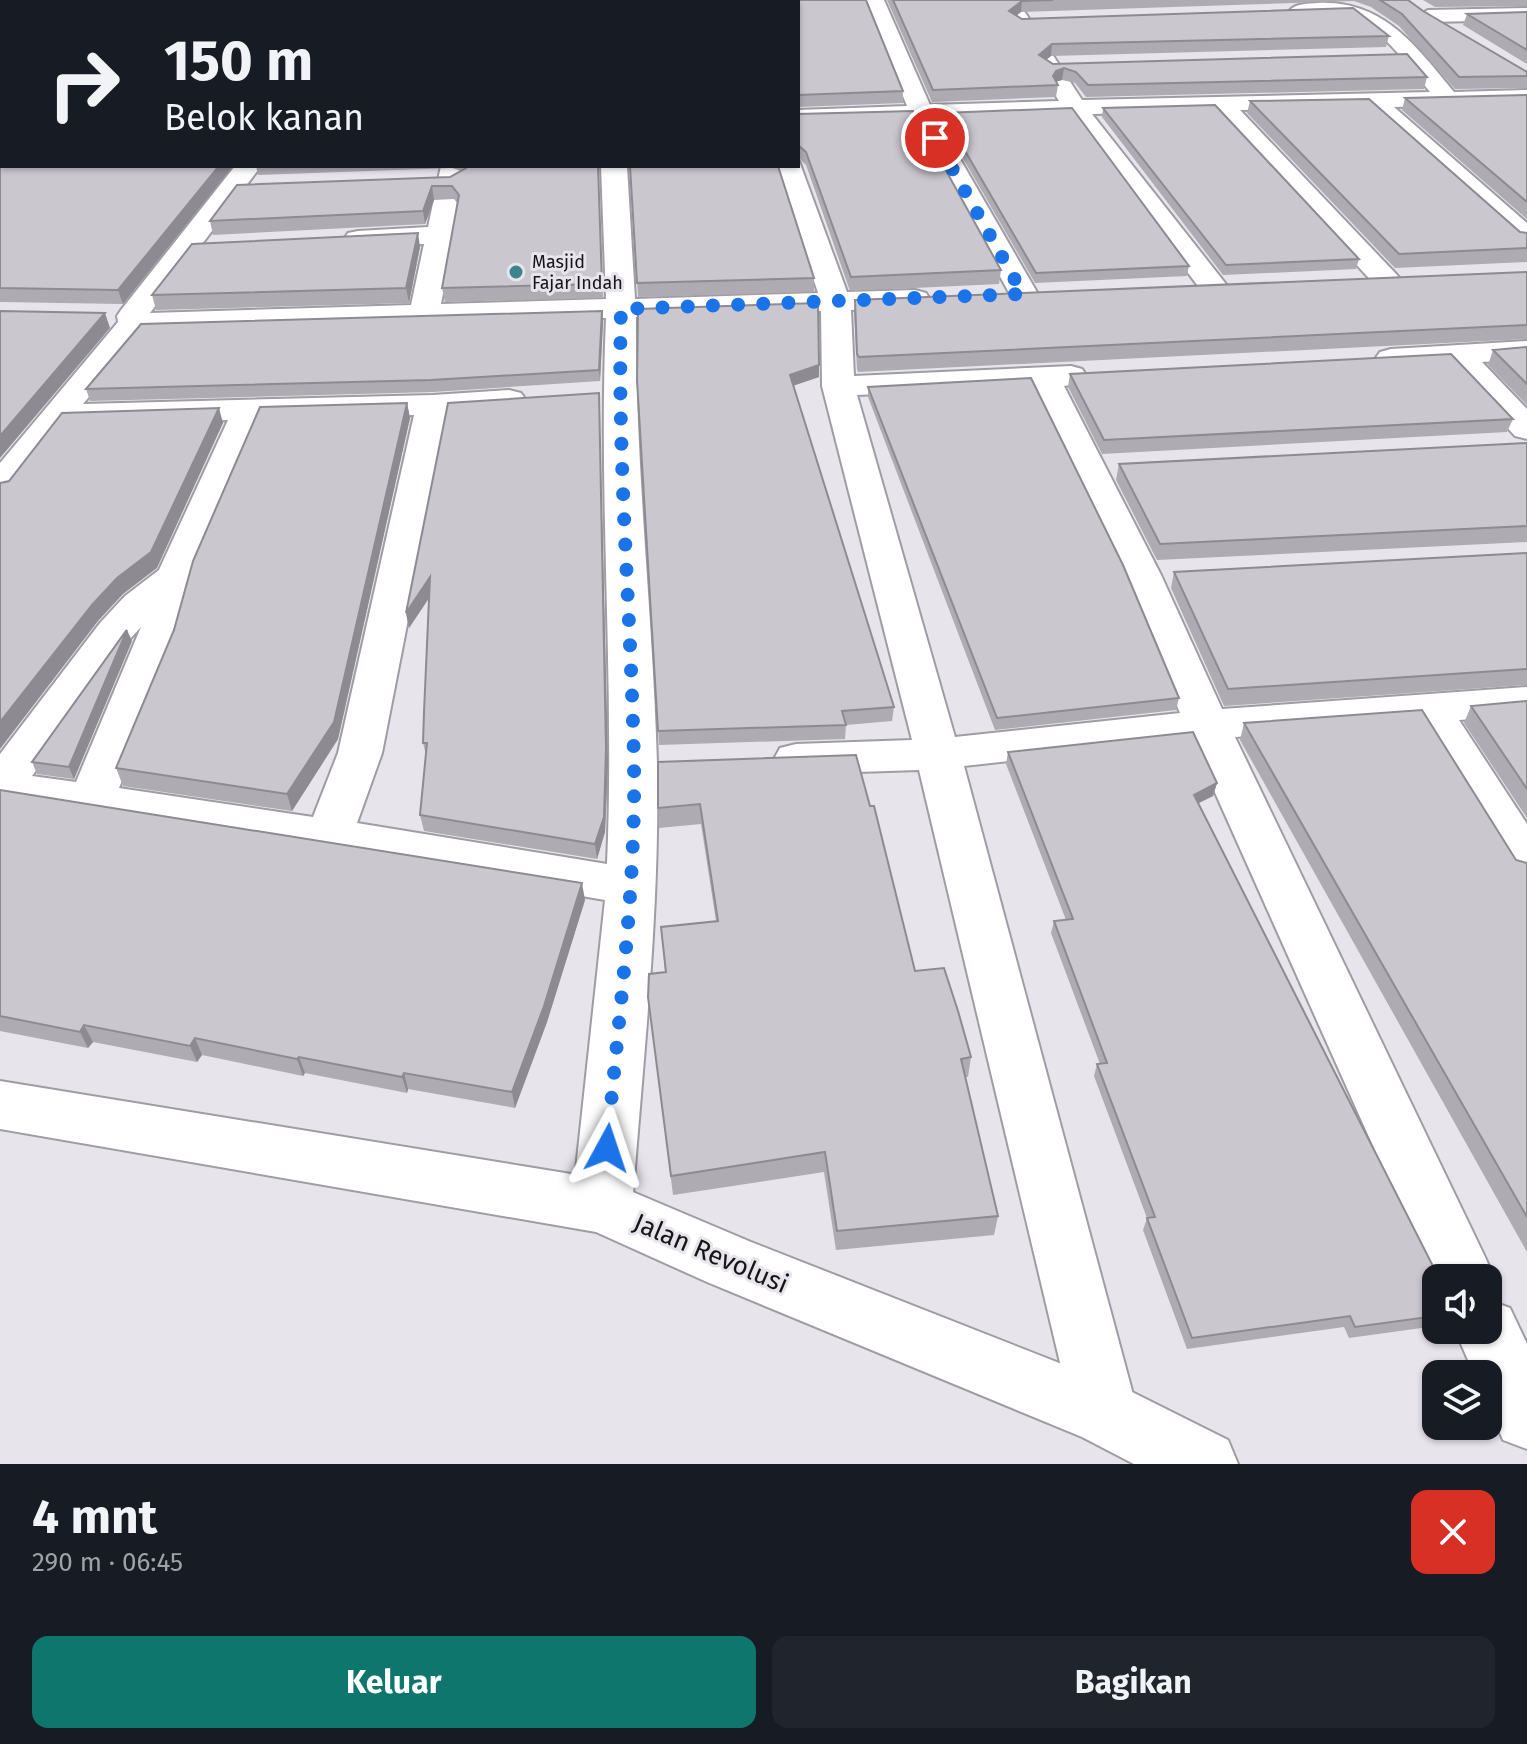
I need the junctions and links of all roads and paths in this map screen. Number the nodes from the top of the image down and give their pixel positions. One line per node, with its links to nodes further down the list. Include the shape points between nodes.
1 (874, 0): 15 (street)
2 (1007, 0): 9 (street, via 1029,21)
3 (1276, 12): 6 (street, via 1357,11)
4 (1527, 14): 5 (street, via 1422,12)
5 (1464, 38)
6 (1412, 56): 7 (street); 11 (street)
7 (1381, 57)
8 (1082, 65): 9 (street)
9 (1051, 66): 14 (street)
10 (1527, 97): 11 (street)
11 (1448, 99): 12 (street)
12 (1373, 101): 13 (street); 23 (street)
13 (1221, 104): 14 (street); 28 (street)
14 (1075, 107): 15 (street); 31 (street)
15 (921, 112): 16 (street); 34 (street)
16 (800, 117)
17 (614, 168): 38 (street)
18 (791, 168): 37 (street)
19 (453, 172): 21 (street); 22 (street)
20 (247, 180): 26 (street)
21 (420, 180)
22 (439, 235): 24 (street); 39 (street)
23 (1527, 237)
24 (329, 240)
25 (219, 245): 26 (street)
26 (188, 247): 40 (street)
27 (1418, 280): 28 (street)
28 (1387, 281): 29 (street)
29 (1355, 282)
30 (1245, 286): 31 (street)
31 (1214, 288): 32 (street)
32 (1182, 289)
33 (1055, 293): 34 (street)
34 (1023, 294): 35 (street)
35 (992, 296)
36 (945, 298): 37 (street)
37 (836, 303): 38 (street); 46 (street)
38 (621, 309): 39 (street); 60 (street, via 604,394)
39 (424, 314): 40 (street)
40 (123, 318): 50 (street)
41 (1527, 350): 42 (street)
42 (1457, 355): 43 (street); 51 (street)
43 (1361, 360)
44 (1106, 374): 45 (street)
45 (1043, 377): 46 (street); 56 (street, via 1105,467 1158,575)
46 (838, 386): 57 (street)
47 (542, 398): 48 (street)
48 (433, 405): 49 (street); 63 (street, via 360,753)
49 (249, 411): 50 (street); 53 (street)
50 (56, 415): 52 (street)
51 (1527, 429)
52 (0, 487)
53 (176, 576): 61 (street, via 114,632); 62 (street, via 156,646)
54 (1527, 701): 55 (street)
55 (1428, 707): 56 (street); 64 (street)
56 (1207, 725): 57 (street); 68 (street)
57 (938, 754): 58 (street); 70 (street)
58 (755, 760)
59 (679, 763): 60 (street)
60 (634, 764): 65 (street)
61 (0, 787): 62 (street)
62 (90, 802): 63 (street)
63 (329, 836): 65 (street)
64 (1527, 862)
65 (631, 886): 67 (street)
66 (0, 1105): 67 (street, Jalan Revolusi)
67 (602, 1206): 70 (street, Jalan Revolusi)
68 (1457, 1264)
69 (1494, 1344): 71 (street)
70 (1105, 1413): 72 (street, Jalan Revolusi)
71 (1527, 1416)
72 (1204, 1464)

